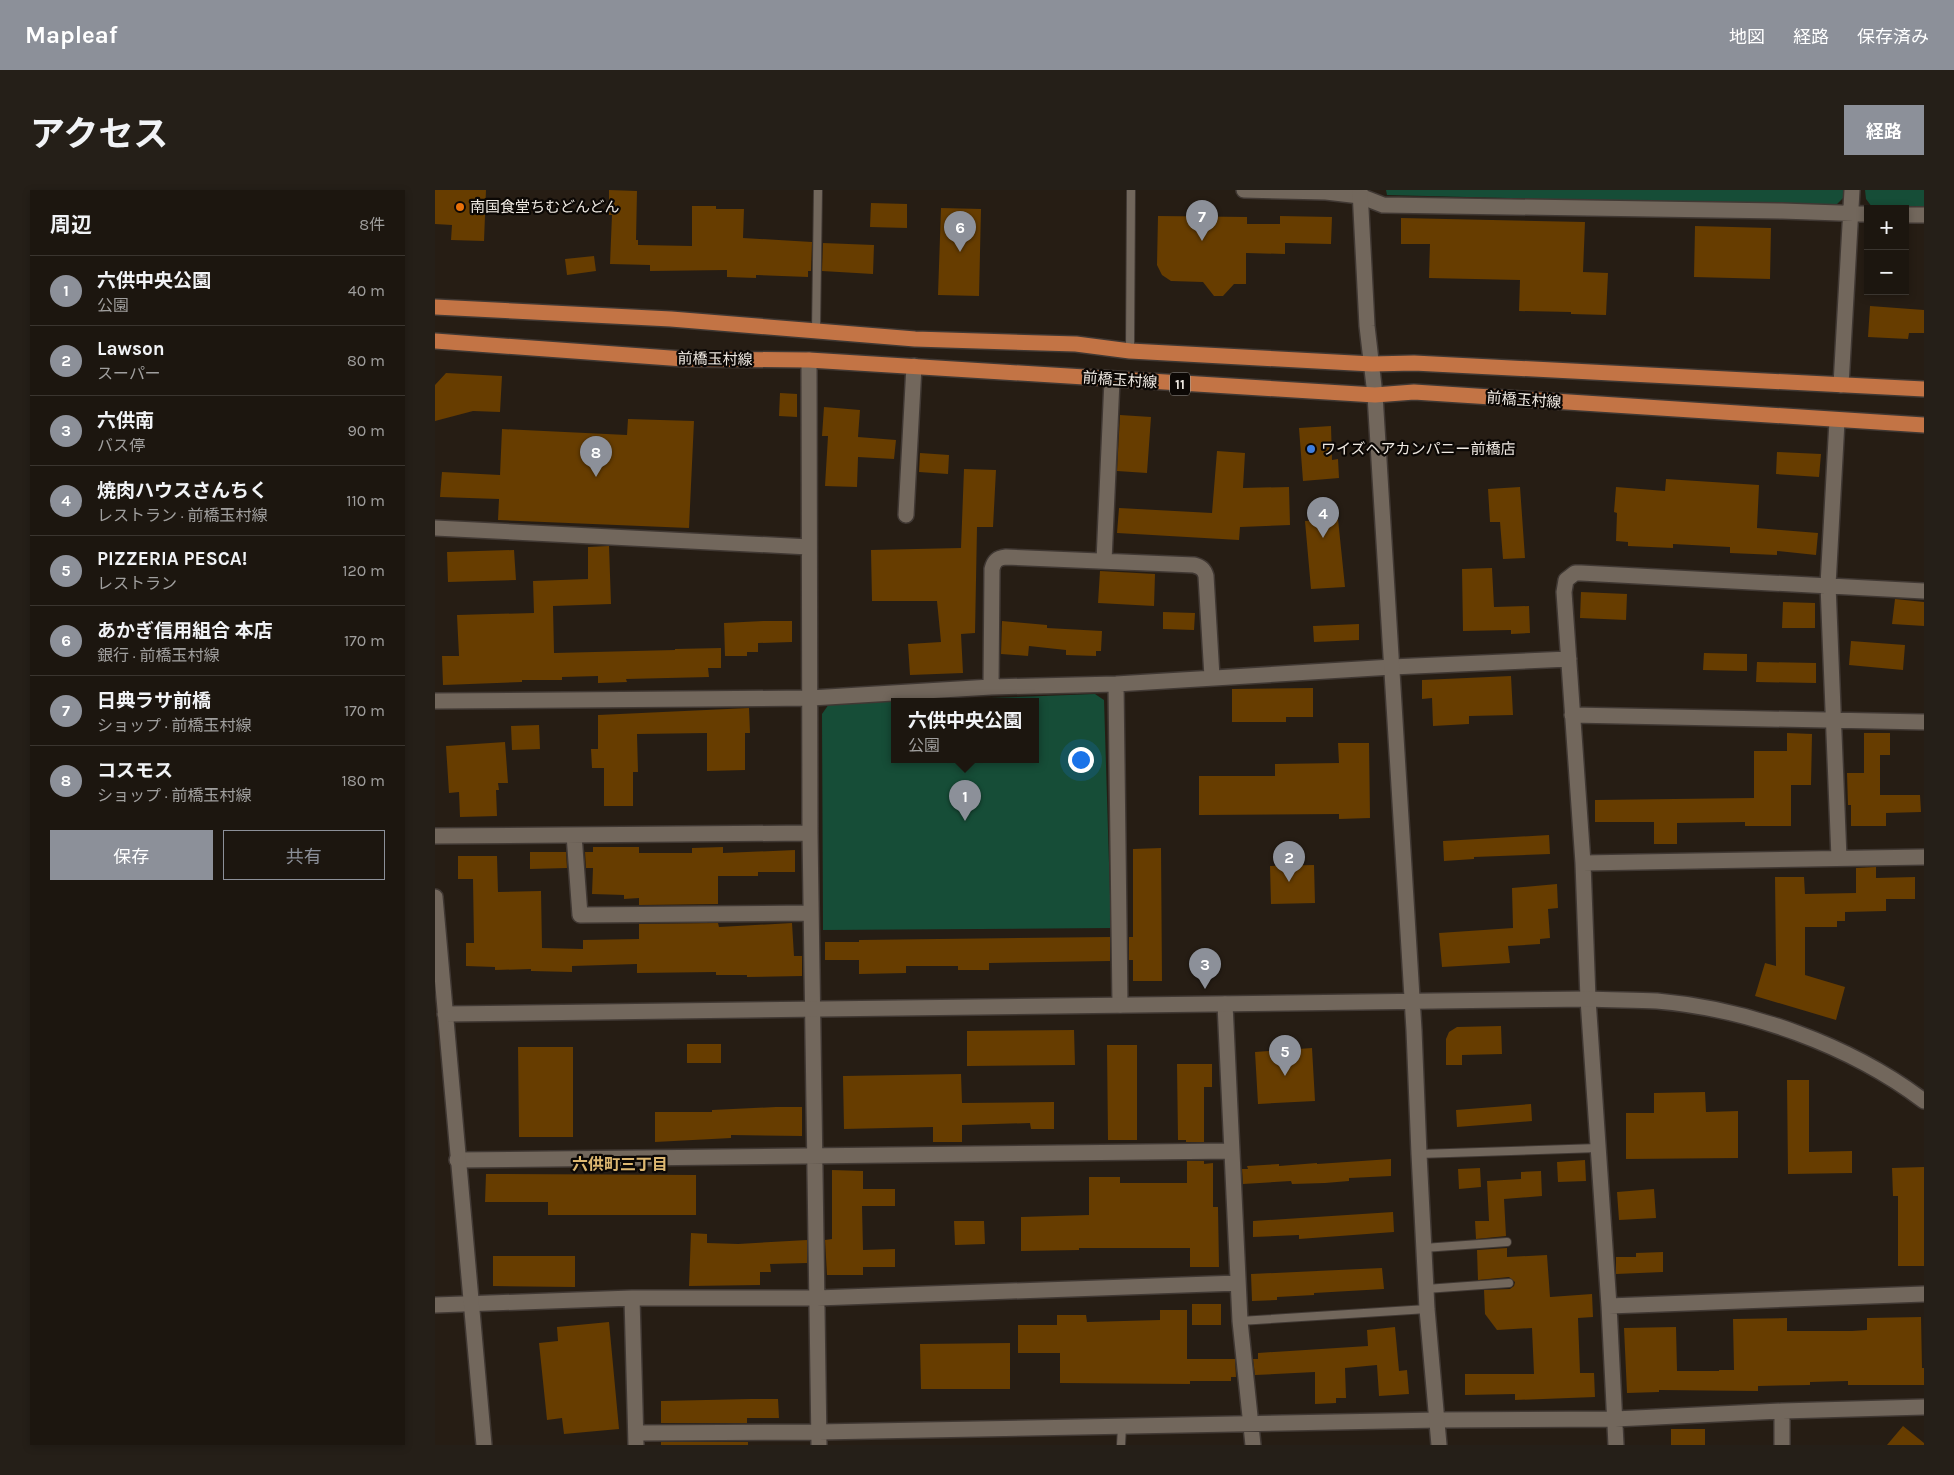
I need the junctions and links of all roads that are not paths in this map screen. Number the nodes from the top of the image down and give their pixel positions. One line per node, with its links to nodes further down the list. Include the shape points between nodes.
1 (818, 190): 11 (lane)
2 (1131, 190): 13 (lane)
3 (1244, 190): 5 (street)
4 (1852, 190): 6 (street)
5 (1360, 193): 6 (street, via 1383,204); 15 (street)
6 (1852, 214): 7 (street); 18 (street)
7 (1864, 214)
8 (1909, 215): 9 (street)
9 (1924, 215)
10 (435, 307): 11 (main road, 前橋玉村線 / 11, via 671,319)
11 (816, 332): 13 (main road, 前橋玉村線 / 11, via 1077,344)
12 (435, 341): 14 (main road, 前橋玉村線 / 11, via 684,359)
13 (1130, 351): 15 (main road, 前橋玉村線 / 11)
14 (809, 360): 16 (main road, 前橋玉村線 / 11); 25 (street)
15 (1372, 364): 18 (main road, 前橋玉村線 / 11); 20 (street)
16 (914, 366): 17 (main road, 前橋玉村線 / 11); 23 (street)
17 (1112, 380): 20 (main road, 前橋玉村線 / 11); 26 (street)
18 (1841, 384): 19 (main road, 前橋玉村線 / 11)
19 (1924, 390)
20 (1375, 395): 21 (main road, 前橋玉村線 / 11, via 1414,392); 30 (street)
21 (1837, 421): 22 (main road, 前橋玉村線 / 11); 27 (street)
22 (1924, 425)
23 (906, 515)
24 (435, 528): 25 (street)
25 (809, 546): 34 (street)
26 (1104, 561): 31 (street, via 1194,565 1205,571); 33 (street, via 1006,557 994,562)
27 (1828, 585): 28 (street); 29 (street, via 1575,573 1566,580 1564,592); 37 (street)
28 (1924, 591)
29 (1569, 659): 30 (street); 36 (street)
30 (1392, 667): 31 (street); 48 (street)
31 (1212, 677): 32 (street)
32 (1116, 684): 33 (street); 50 (street)
33 (991, 687): 34 (street)
34 (811, 698): 35 (street); 39 (street)
35 (435, 701)
36 (1572, 715): 37 (street); 44 (street)
37 (1833, 721): 38 (street); 43 (street)
38 (1924, 722)
39 (809, 833): 40 (street); 46 (street)
40 (575, 835): 41 (street); 46 (street, via 580,915)
41 (435, 836)
42 (1924, 857): 43 (street)
43 (1839, 858): 44 (street)
44 (1583, 863): 47 (street)
45 (435, 897): 52 (street)
46 (810, 913): 51 (street)
47 (1588, 999): 48 (street); 53 (street, via 1658,1002 1754,1019 1808,1036 1843,1053); 54 (street)
48 (1413, 1002): 49 (street); 56 (street)
49 (1225, 1004): 50 (street); 55 (street)
50 (1120, 1005): 51 (street)
51 (811, 1010): 52 (street); 57 (street)
52 (445, 1014): 58 (street)
53 (1924, 1102)
54 (1598, 1148): 56 (lane); 69 (street)
55 (1232, 1151): 57 (street); 61 (street)
56 (1419, 1154): 60 (street)
57 (814, 1156): 58 (street); 66 (street)
58 (457, 1160): 67 (street)
59 (1507, 1242): 60 (lane)
60 (1424, 1248): 63 (street)
61 (1238, 1283): 66 (street); 71 (street)
62 (1509, 1283): 63 (lane)
63 (1426, 1289): 70 (street)
64 (1924, 1294): 69 (street)
65 (632, 1298): 66 (street); 67 (street); 79 (street)
66 (817, 1298): 78 (street)
67 (471, 1304): 68 (street); 80 (street)
68 (435, 1305)
69 (1609, 1306): 74 (street)
70 (1427, 1309): 71 (lane); 75 (street)
71 (1240, 1321): 76 (street)
72 (1924, 1407): 73 (street)
73 (1782, 1410): 74 (street); 85 (street)
74 (1615, 1419): 75 (street); 84 (street)
75 (1438, 1420): 76 (street); 83 (street)
76 (1251, 1424): 77 (street); 82 (street)
77 (1122, 1426): 78 (street); 81 (lane)
78 (819, 1438): 79 (street)
79 (636, 1439)
80 (484, 1445)
81 (1121, 1445)
82 (1253, 1445)
83 (1439, 1445)
84 (1616, 1445)
85 (1782, 1445)

